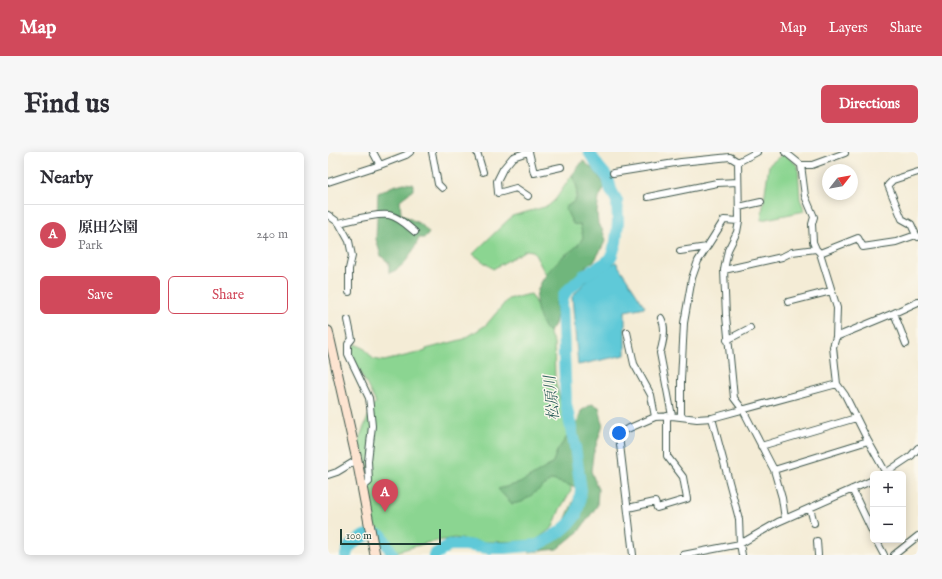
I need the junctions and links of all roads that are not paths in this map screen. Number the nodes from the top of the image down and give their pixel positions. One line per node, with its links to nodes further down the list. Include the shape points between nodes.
1 (373, 152): 10 (street)
2 (410, 152): 10 (street)
3 (432, 152): 18 (street, via 438,184)
4 (477, 152): 13 (street)
5 (528, 152): 12 (street, via 534,173); 19 (street, via 512,157 497,181 498,193 516,188)
6 (757, 152): 9 (street)
7 (785, 152): 11 (street)
8 (845, 153): 11 (street, via 812,165)
9 (738, 162): 15 (street, via 730,157); 17 (street)
10 (380, 165): 16 (street)
11 (801, 165): 30 (street, via 804,196 814,217 813,242)
12 (561, 166)
13 (483, 172)
14 (918, 172): 27 (street, via 893,180 888,185 902,219 911,224)
15 (613, 173)
16 (328, 182)
17 (738, 182): 20 (street, via 716,183); 22 (street)
18 (442, 188)
19 (528, 196)
20 (648, 197)
21 (761, 202): 22 (street)
22 (739, 207): 24 (street)
23 (328, 215): 25 (street)
24 (739, 221): 28 (street, via 724,220); 31 (street, via 737,232 728,250)
25 (339, 223): 26 (street, via 390,215); 33 (street, via 349,241 352,256)
26 (415, 232)
27 (917, 236): 30 (street, via 863,247 858,238)
28 (707, 246): 29 (street); 49 (street, via 692,278 684,323)
29 (680, 251)
30 (818, 251): 31 (street, via 792,252 782,257); 32 (street)
31 (724, 270): 43 (street)
32 (831, 291): 34 (street); 42 (street, via 837,308)
33 (349, 292)
34 (788, 302)
35 (918, 302): 36 (street)
36 (894, 313): 42 (street); 44 (street)
37 (661, 318): 48 (street, via 664,324 660,353)
38 (348, 320): 62 (street, via 352,339 348,344 348,354 369,398 372,426 368,462 369,482)
39 (750, 328): 43 (street)
40 (328, 331): 45 (street)
41 (627, 332): 50 (street, via 634,364 652,395)
42 (836, 337): 46 (street, via 833,347)
43 (728, 340): 47 (street, via 734,398)
44 (906, 344)
45 (331, 354): 56 (street)
46 (837, 384): 47 (street); 52 (street)
47 (743, 410): 51 (street); 54 (street)
48 (670, 416): 49 (street); 50 (street); 64 (street, via 666,459 683,477 688,499 657,508 654,502)
49 (681, 416): 51 (street)
50 (655, 417): 64 (street, via 625,430 619,436)
51 (712, 418): 72 (street, via 739,519)
52 (856, 418): 53 (street); 54 (street)
53 (868, 441): 57 (street); 58 (street)
54 (761, 446): 57 (street)
55 (918, 448): 59 (street)
56 (357, 460): 60 (street); 62 (street)
57 (774, 470): 66 (street)
58 (883, 471)
59 (889, 471)
60 (328, 475)
61 (870, 481): 63 (street)
62 (362, 488): 73 (street)
63 (852, 490): 65 (street); 68 (street)
64 (628, 508): 74 (street)
65 (810, 508): 66 (street); 67 (street)
66 (786, 519): 72 (street)
67 (814, 523)
68 (870, 527)
69 (918, 536): 79 (street)
70 (817, 541): 77 (street)
71 (878, 543): 78 (street)
72 (740, 544): 75 (street); 76 (street)
73 (375, 555)
74 (633, 555)
75 (683, 555)
76 (742, 555)
77 (818, 555)
78 (884, 555)
79 (894, 555)

